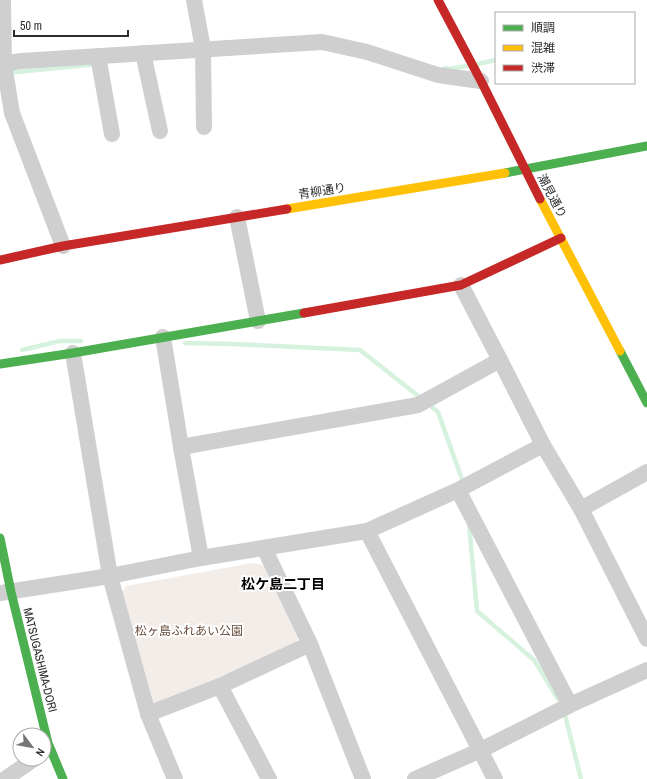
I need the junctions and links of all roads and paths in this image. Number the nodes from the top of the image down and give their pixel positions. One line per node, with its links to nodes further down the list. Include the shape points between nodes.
1 (3, 0): 7 (street)
2 (194, 0): 4 (street)
3 (438, 0): 8 (street, 潮見通り)
4 (203, 49): 5 (street); 8 (street, via 322,42 366,52 438,75); 9 (street)
5 (143, 53): 6 (street); 10 (street)
6 (98, 56): 7 (street); 11 (street)
7 (2, 64): 16 (street, via 12,113)
8 (481, 81): 13 (street, 潮見通り)
9 (204, 128)
10 (160, 131)
11 (112, 134)
12 (647, 146): 13 (street, 青柳通り)
13 (525, 170): 14 (street, 青柳通り); 15 (street, 潮見通り)
14 (237, 217): 16 (street, 青柳通り); 19 (street)
15 (561, 238): 18 (street); 24 (street, 潮見通り)
16 (63, 246): 17 (street, 青柳通り)
17 (0, 260)
18 (461, 285): 19 (street); 22 (street)
19 (258, 321): 20 (street)
20 (163, 337): 21 (street); 26 (street)
21 (73, 353): 23 (street); 34 (street)
22 (500, 360): 25 (street); 26 (street, via 418,405)
23 (0, 364)
24 (647, 403)
25 (543, 445): 28 (street); 29 (street)
26 (181, 447): 33 (street)
27 (647, 472): 29 (street)
28 (458, 490): 30 (street); 40 (street)
29 (581, 509): 36 (street)
30 (367, 531): 32 (street); 43 (street)
31 (0, 538): 35 (street, MATSUGASHIMA-DORI)
32 (264, 548): 33 (street); 37 (street)
33 (202, 558): 34 (street)
34 (110, 576): 35 (street); 41 (street)
35 (5, 593): 42 (street, MATSUGASHIMA-DORI)
36 (647, 639)
37 (310, 644): 39 (street); 50 (street)
38 (647, 670): 40 (street)
39 (220, 686): 41 (street); 49 (street)
40 (570, 705): 43 (street)
41 (148, 714): 46 (street)
42 (43, 727)
43 (481, 750): 51 (street); 52 (street)
44 (52, 759): 48 (street, MATSUGASHIMA-DORI)
45 (22, 767): 47 (street)
46 (173, 778)
47 (5, 779)
48 (63, 779)
49 (269, 779)
50 (363, 779)
51 (415, 779)
52 (495, 779)

